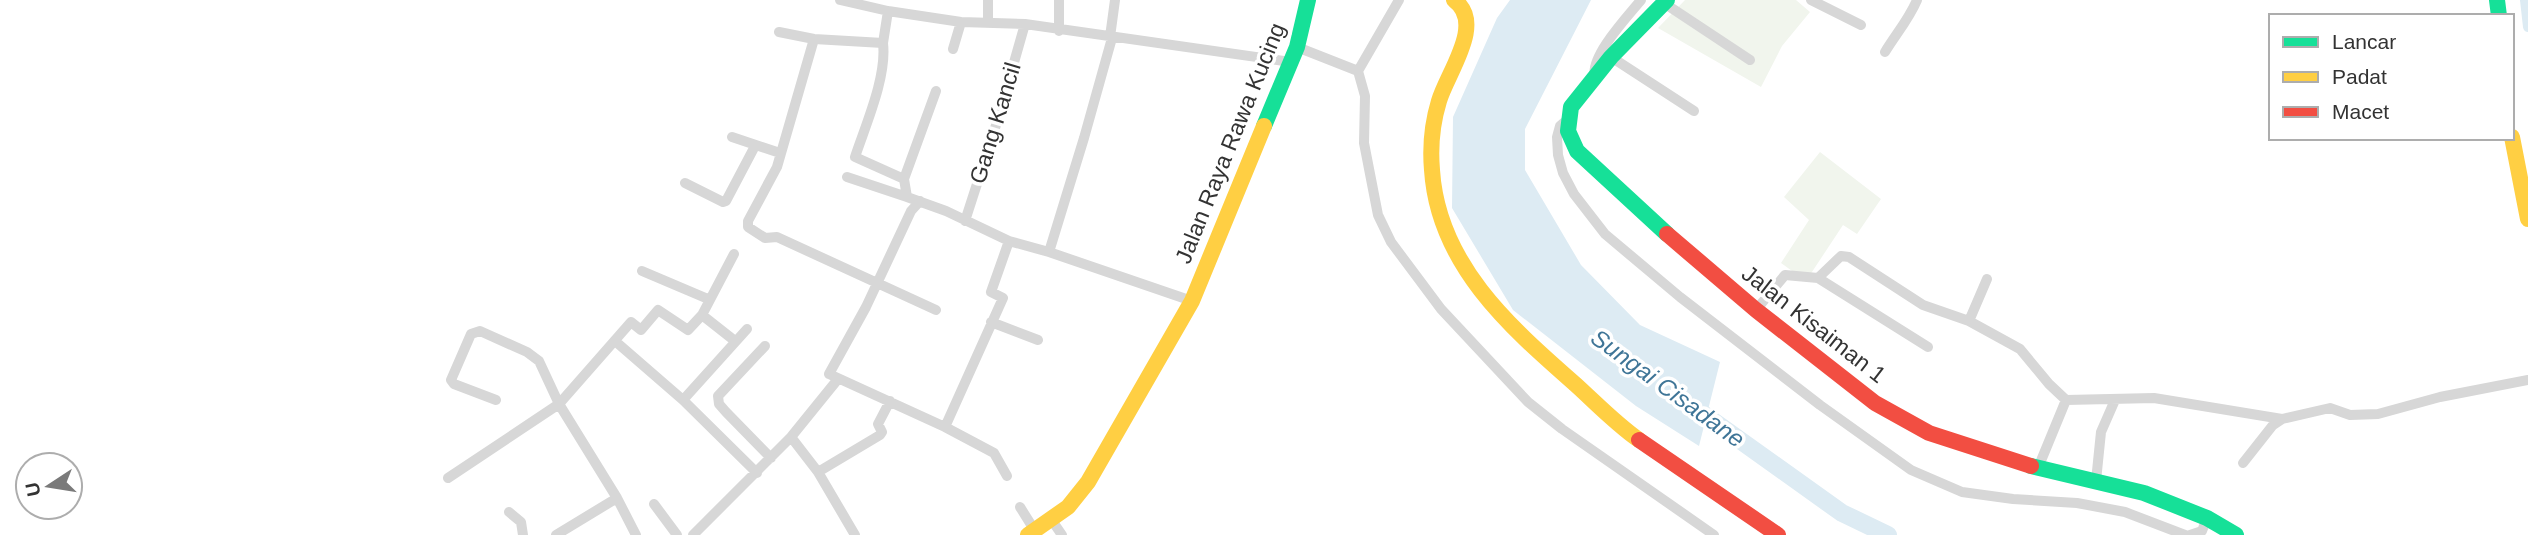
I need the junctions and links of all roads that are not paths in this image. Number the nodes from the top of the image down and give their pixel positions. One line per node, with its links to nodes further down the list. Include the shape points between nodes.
1 (840, 0): 12 (street)
2 (988, 0): 14 (street)
3 (1059, 0): 17 (street)
4 (1115, 0): 19 (street)
5 (1308, 0): 24 (street, Jalan Raya Rawa Kucing)
6 (1399, 0): 27 (street)
7 (1641, 0): 28 (street, via 1597,57)
8 (1811, 0): 16 (street)
9 (1917, 0): 23 (street)
10 (1462, 1): 97 (street, via 1468,29 1439,95 1430,145 1430,173 1443,226 1460,260 1474,283 1522,337 1632,434)
11 (1665, 1): 25 (street); 26 (street)
12 (888, 11): 13 (street); 21 (street)
13 (961, 22): 14 (street); 22 (street)
14 (988, 23): 15 (street)
15 (1025, 24): 17 (street); 42 (street, Gang Kancil)
16 (1861, 25)
17 (1059, 31): 19 (street)
18 (779, 32): 20 (street)
19 (1111, 37): 24 (street); 44 (street)
20 (814, 39): 21 (street); 35 (street)
21 (883, 43): 37 (street, via 879,82 855,157)
22 (953, 49)
23 (1885, 52)
24 (1294, 54): 27 (street); 51 (street, Jalan Raya Rawa Kucing)
25 (1611, 58): 28 (street); 30 (street)
26 (1750, 60)
27 (1359, 71): 96 (street, via 1365,96 1364,144 1378,215 1391,242 1441,309 1528,402)
28 (1595, 77): 31 (street)
29 (936, 91): 37 (street)
30 (1693, 111)
31 (1568, 119): 53 (street, Jalan Kisaiman 1, via 1577,151); 98 (street, via 1557,137 1563,173 1605,234 1744,347 1911,470 1962,492 2125,512)
32 (732, 137): 34 (street)
33 (2513, 140): 41 (street)
34 (755, 146): 35 (street); 38 (street, via 726,201)
35 (780, 153): 49 (street, via 748,228)
36 (847, 177): 39 (street)
37 (904, 179): 39 (street)
38 (685, 183)
39 (907, 197): 40 (street)
40 (920, 201): 42 (street); 49 (street)
41 (2528, 219)
42 (965, 221): 43 (street)
43 (1009, 241): 44 (street); 56 (street, via 991,292 1003,298)
44 (1049, 252): 51 (street)
45 (734, 254): 50 (street)
46 (642, 271): 50 (street)
47 (1818, 278): 53 (street, via 1785,275); 55 (street, via 1841,256 1849,257 1923,305); 62 (street)
48 (1987, 279): 55 (street)
49 (878, 282): 52 (street); 63 (street, via 829,374)
50 (708, 299): 54 (street)
51 (1192, 301): 87 (street, Jalan Raya Rawa Kucing, via 1088,482 1068,507)
52 (936, 310)
53 (1756, 310): 76 (street, Jalan Kisaiman 1, via 1875,403 1929,433)
54 (702, 314): 59 (street, via 688,330 658,310 641,330 631,322); 60 (street)
55 (1969, 321): 67 (street, via 2020,349)
56 (991, 322): 58 (street); 72 (street)
57 (747, 330): 60 (street)
58 (1038, 340)
59 (615, 341): 66 (street); 70 (street)
60 (735, 341): 66 (street)
61 (765, 346): 74 (street, via 718,396 719,404)
62 (1928, 347)
63 (838, 379): 69 (street); 73 (street)
64 (2528, 380): 71 (street, via 2378,414 2350,415 2330,408)
65 (496, 400): 70 (street, via 451,380 475,331 539,360)
66 (683, 400): 77 (street)
67 (2066, 400): 68 (street); 76 (street)
68 (2115, 400): 71 (street, via 2154,398); 81 (street, via 2101,432)
69 (890, 401): 72 (street); 78 (street, via 878,424 880,435)
70 (559, 404): 80 (street); 82 (street)
71 (2282, 419): 75 (street)
72 (945, 427): 79 (street, via 994,453)
73 (791, 437): 74 (street); 78 (street)
74 (771, 457): 77 (street)
75 (2243, 463)
76 (2038, 468): 81 (street, Jalan Kisaiman 1)
77 (757, 472): 93 (street)
78 (818, 472): 94 (street)
79 (1007, 476)
80 (448, 478)
81 (2096, 481): 86 (street, Jalan Kisaiman 1)
82 (617, 498): 90 (street); 91 (street)
83 (654, 504): 92 (street)
84 (1020, 507): 88 (street)
85 (509, 512): 89 (street, via 521,522)
86 (2207, 517): 98 (street, via 2202,531); 99 (street, Jalan Kisaiman 1)
87 (1051, 519): 88 (street, Jalan Raya Rawa Kucing); 95 (street)
88 (1032, 533)
89 (523, 535)
90 (556, 535)
91 (636, 535)
92 (677, 535)
93 (693, 535)
94 (855, 535)
95 (1062, 535)
96 (1714, 535)
97 (1778, 535)
98 (2187, 535)
99 (2236, 535)

